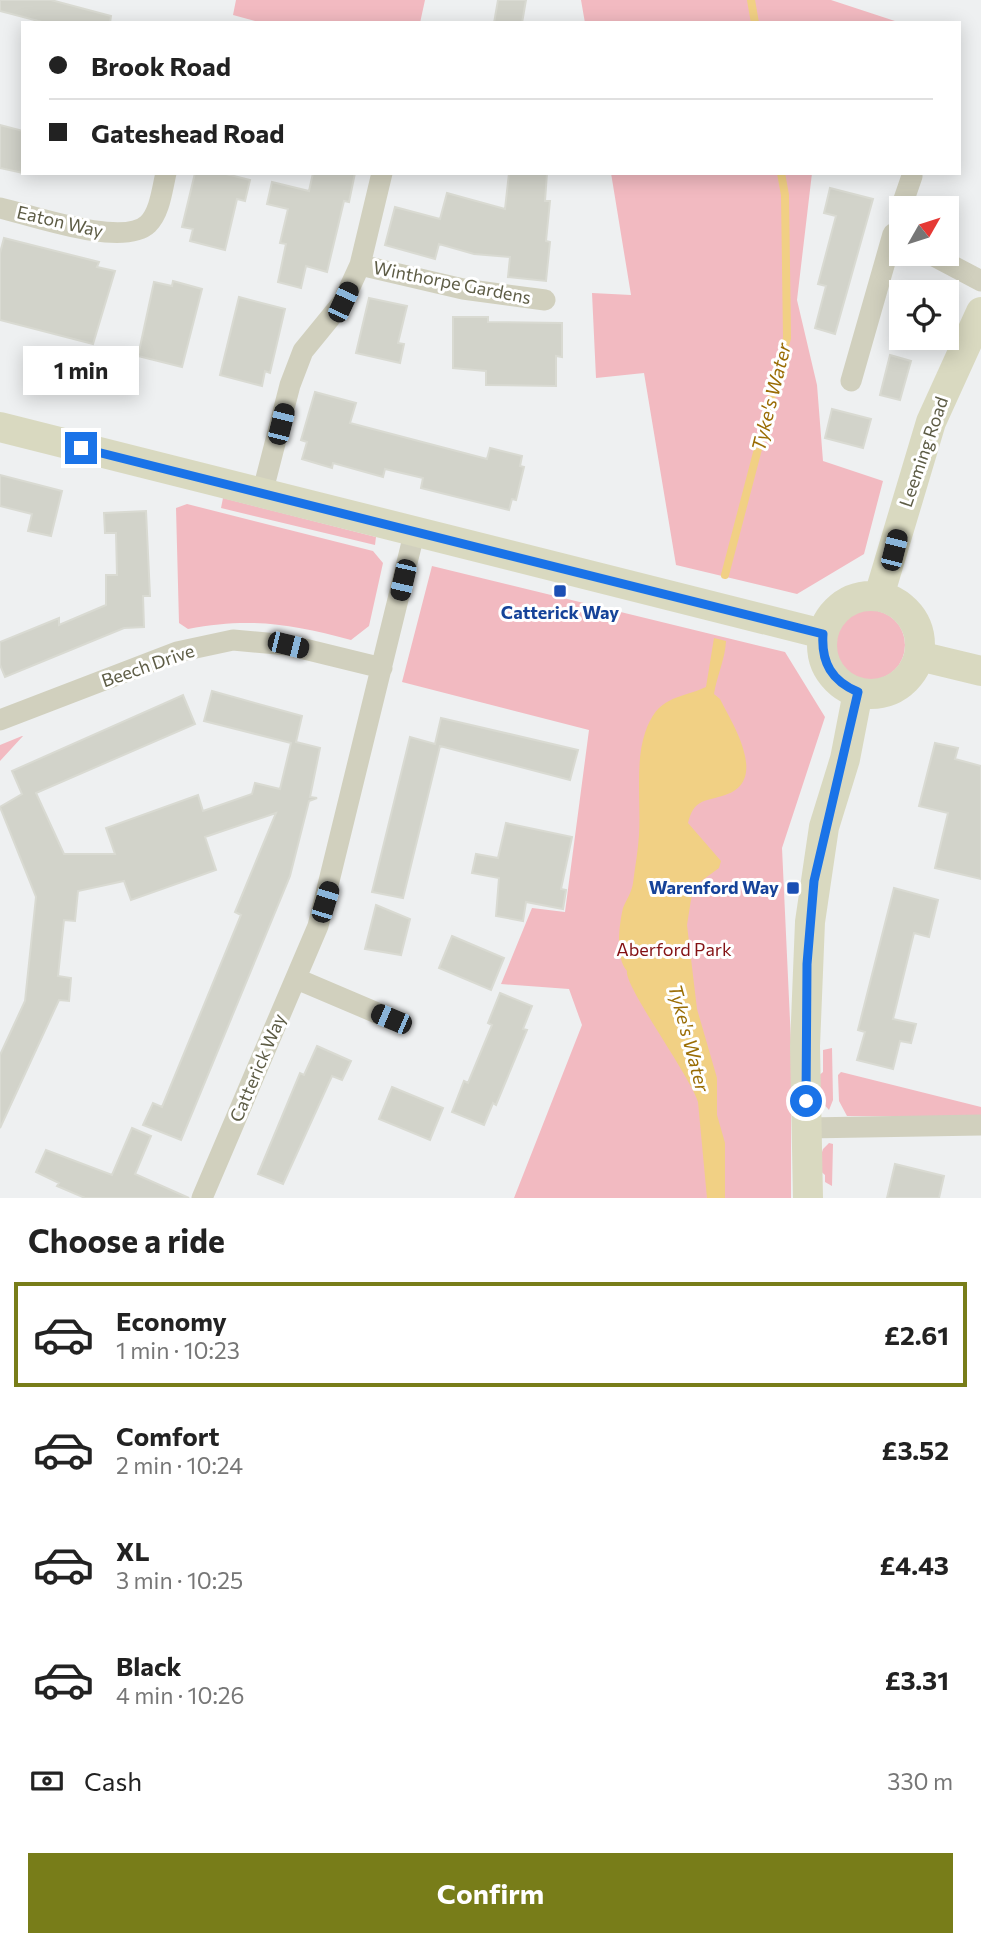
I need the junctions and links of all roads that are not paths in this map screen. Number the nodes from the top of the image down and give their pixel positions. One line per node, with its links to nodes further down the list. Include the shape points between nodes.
1 (165, 175): 5 (street, Eaton Way, via 156,212 146,225 132,232 110,234)
2 (382, 175): 7 (street)
3 (912, 176): 4 (street)
4 (905, 196)
5 (0, 208)
6 (889, 261): 12 (street)
7 (360, 265): 10 (street, Winthorpe Gardens, via 463,289); 14 (street, via 343,302 303,351)
8 (953, 266): 9 (street)
9 (981, 281)
10 (545, 299)
11 (981, 312): 16 (street, Leeming Road, via 931,422)
12 (851, 381)
13 (0, 427): 14 (street)
14 (262, 494): 15 (street)
15 (415, 530): 17 (street); 19 (street, Catterick Way)
16 (879, 596): 17 (street, via 850,600 828,620); 18 (street, via 907,611 920,640)
17 (823, 634): 21 (street, via 825,664 845,686)
18 (919, 656): 20 (street); 21 (street, via 896,687 871,694)
19 (382, 668): 22 (street, Beech Drive, via 288,645 233,640 177,652); 23 (street, Catterick Way, via 332,877)
20 (981, 671)
21 (858, 692): 26 (street, via 814,881 807,964)
22 (0, 720)
23 (297, 979): 24 (street); 27 (street, Catterick Way)
24 (391, 1019)
25 (981, 1125): 26 (street)
26 (807, 1128): 28 (street)
27 (202, 1198)
28 (808, 1198)

